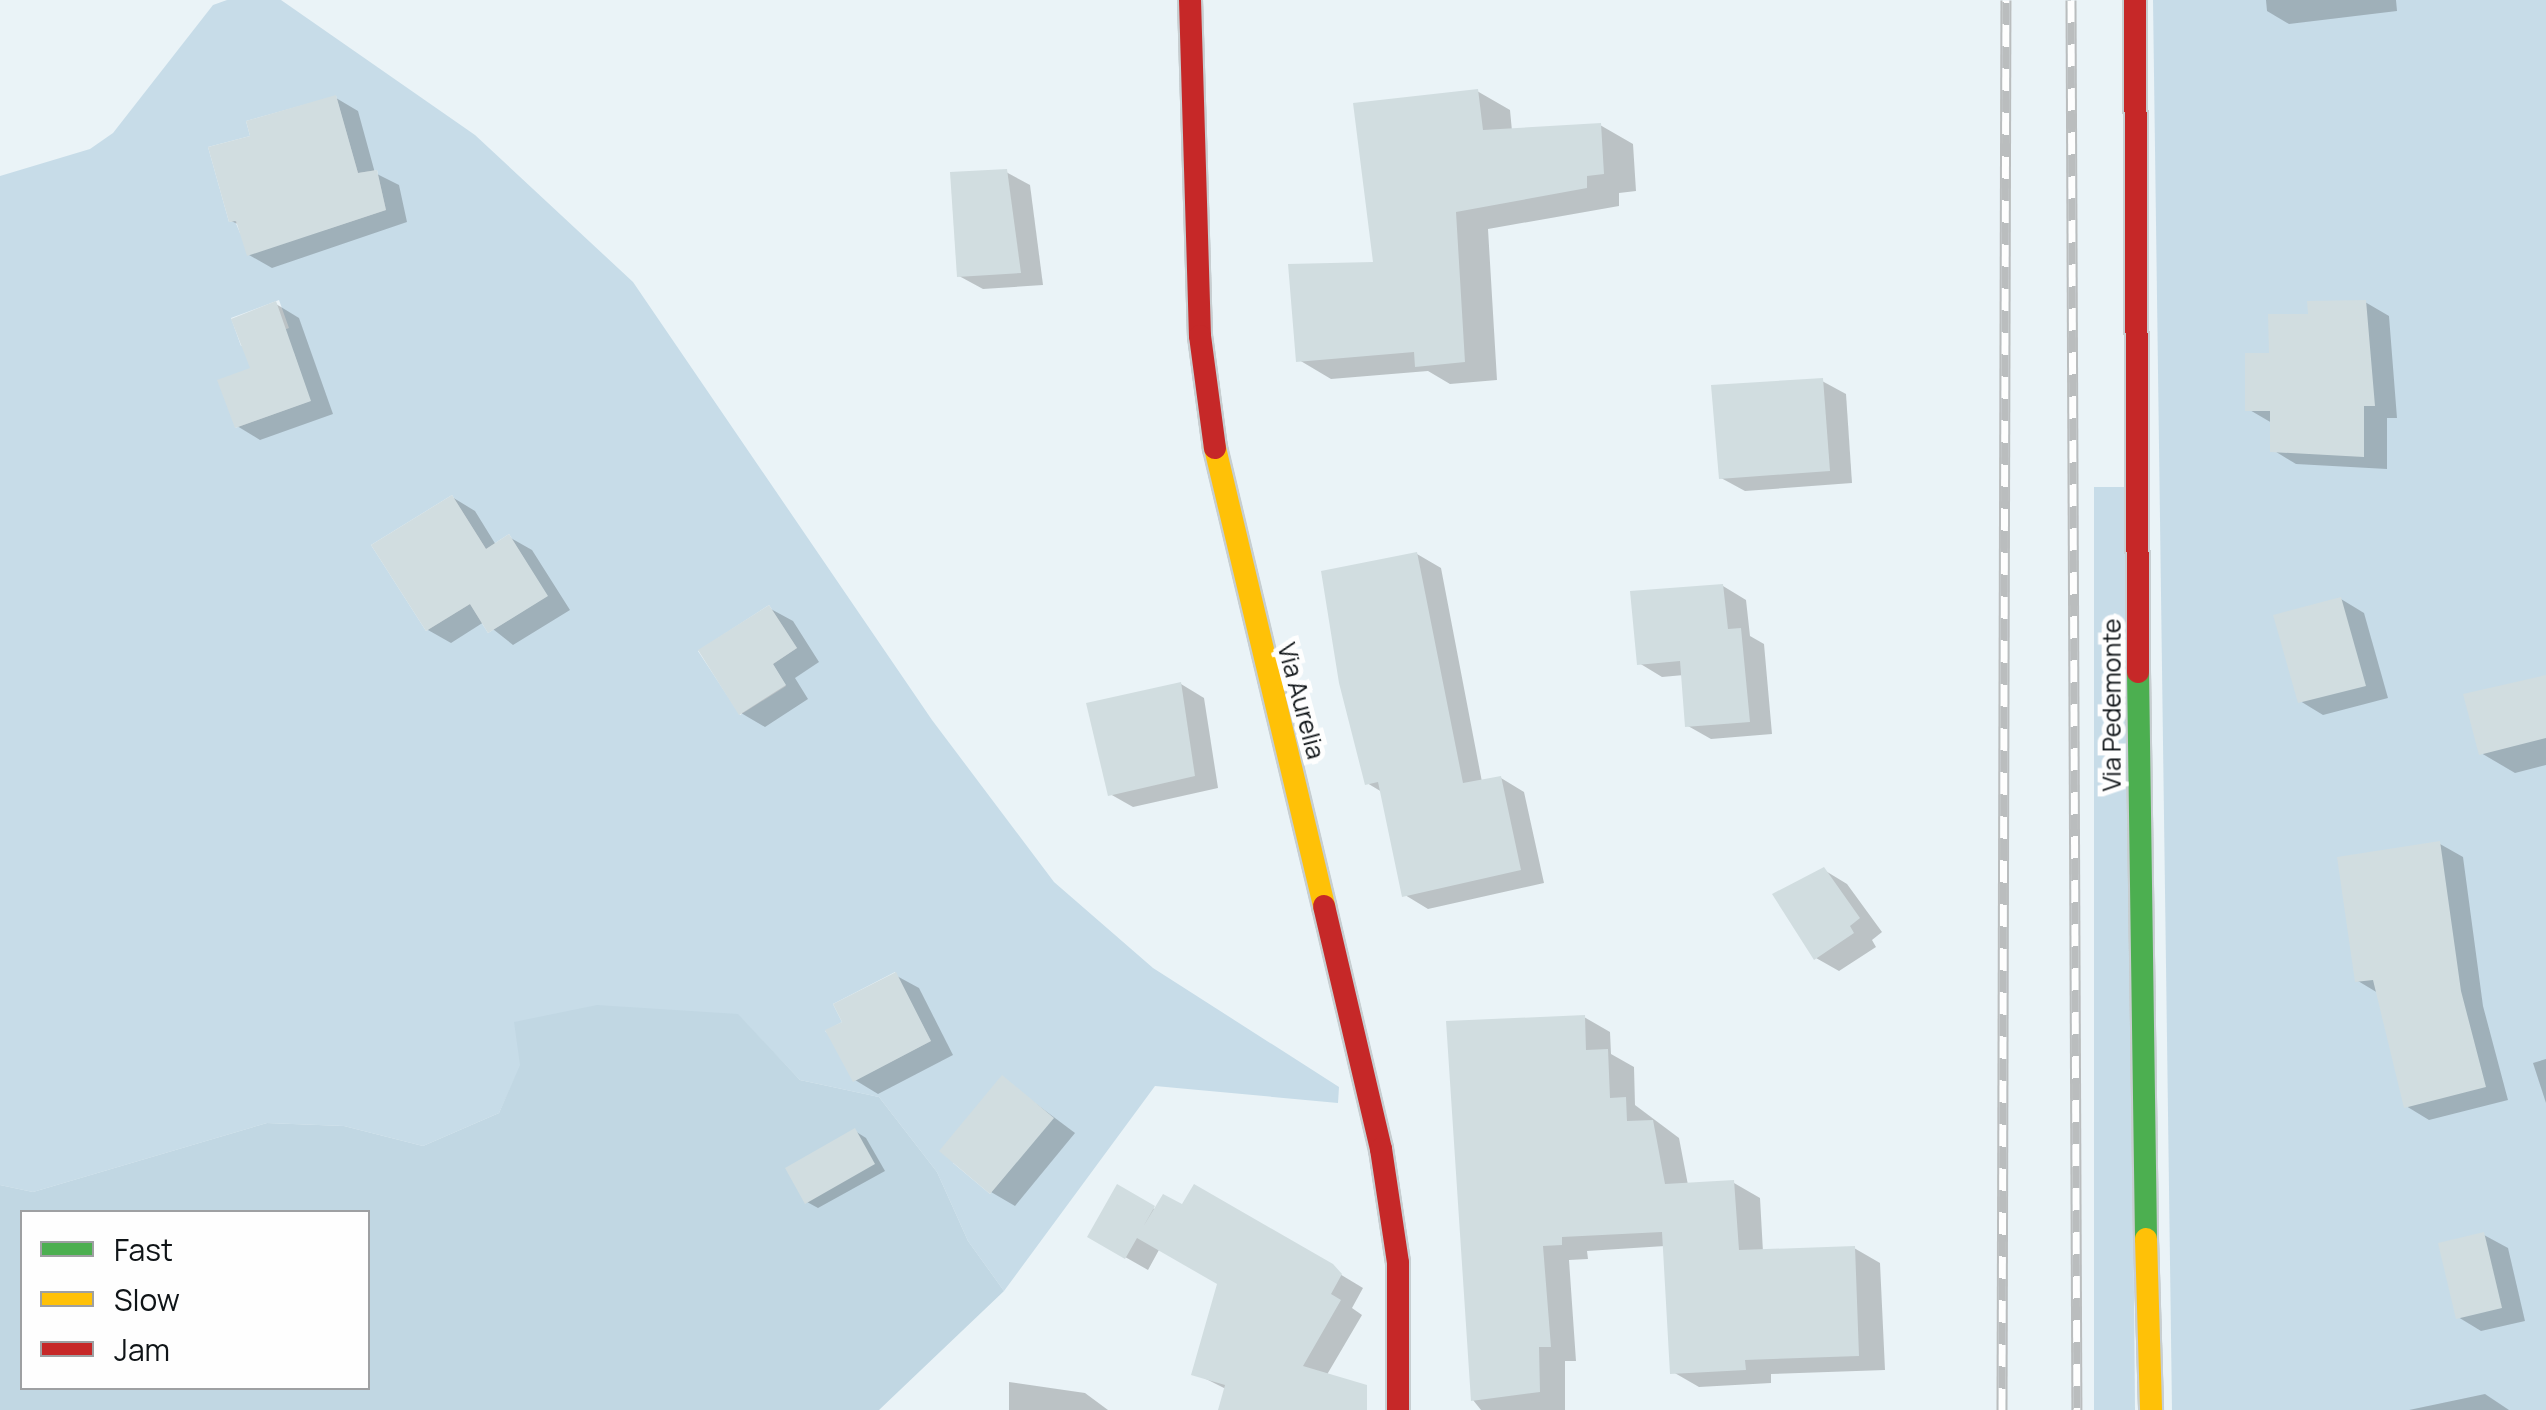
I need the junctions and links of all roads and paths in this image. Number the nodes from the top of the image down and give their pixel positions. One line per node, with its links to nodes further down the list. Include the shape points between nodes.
1 (1190, 0): 3 (main road, Via Aurelia, via 1200,336 1211,430 1381,1150 1398,1264)
2 (2135, 0): 4 (main road, Via Pedemonte, via 2139,1016)
3 (1398, 1410)
4 (2151, 1410)

